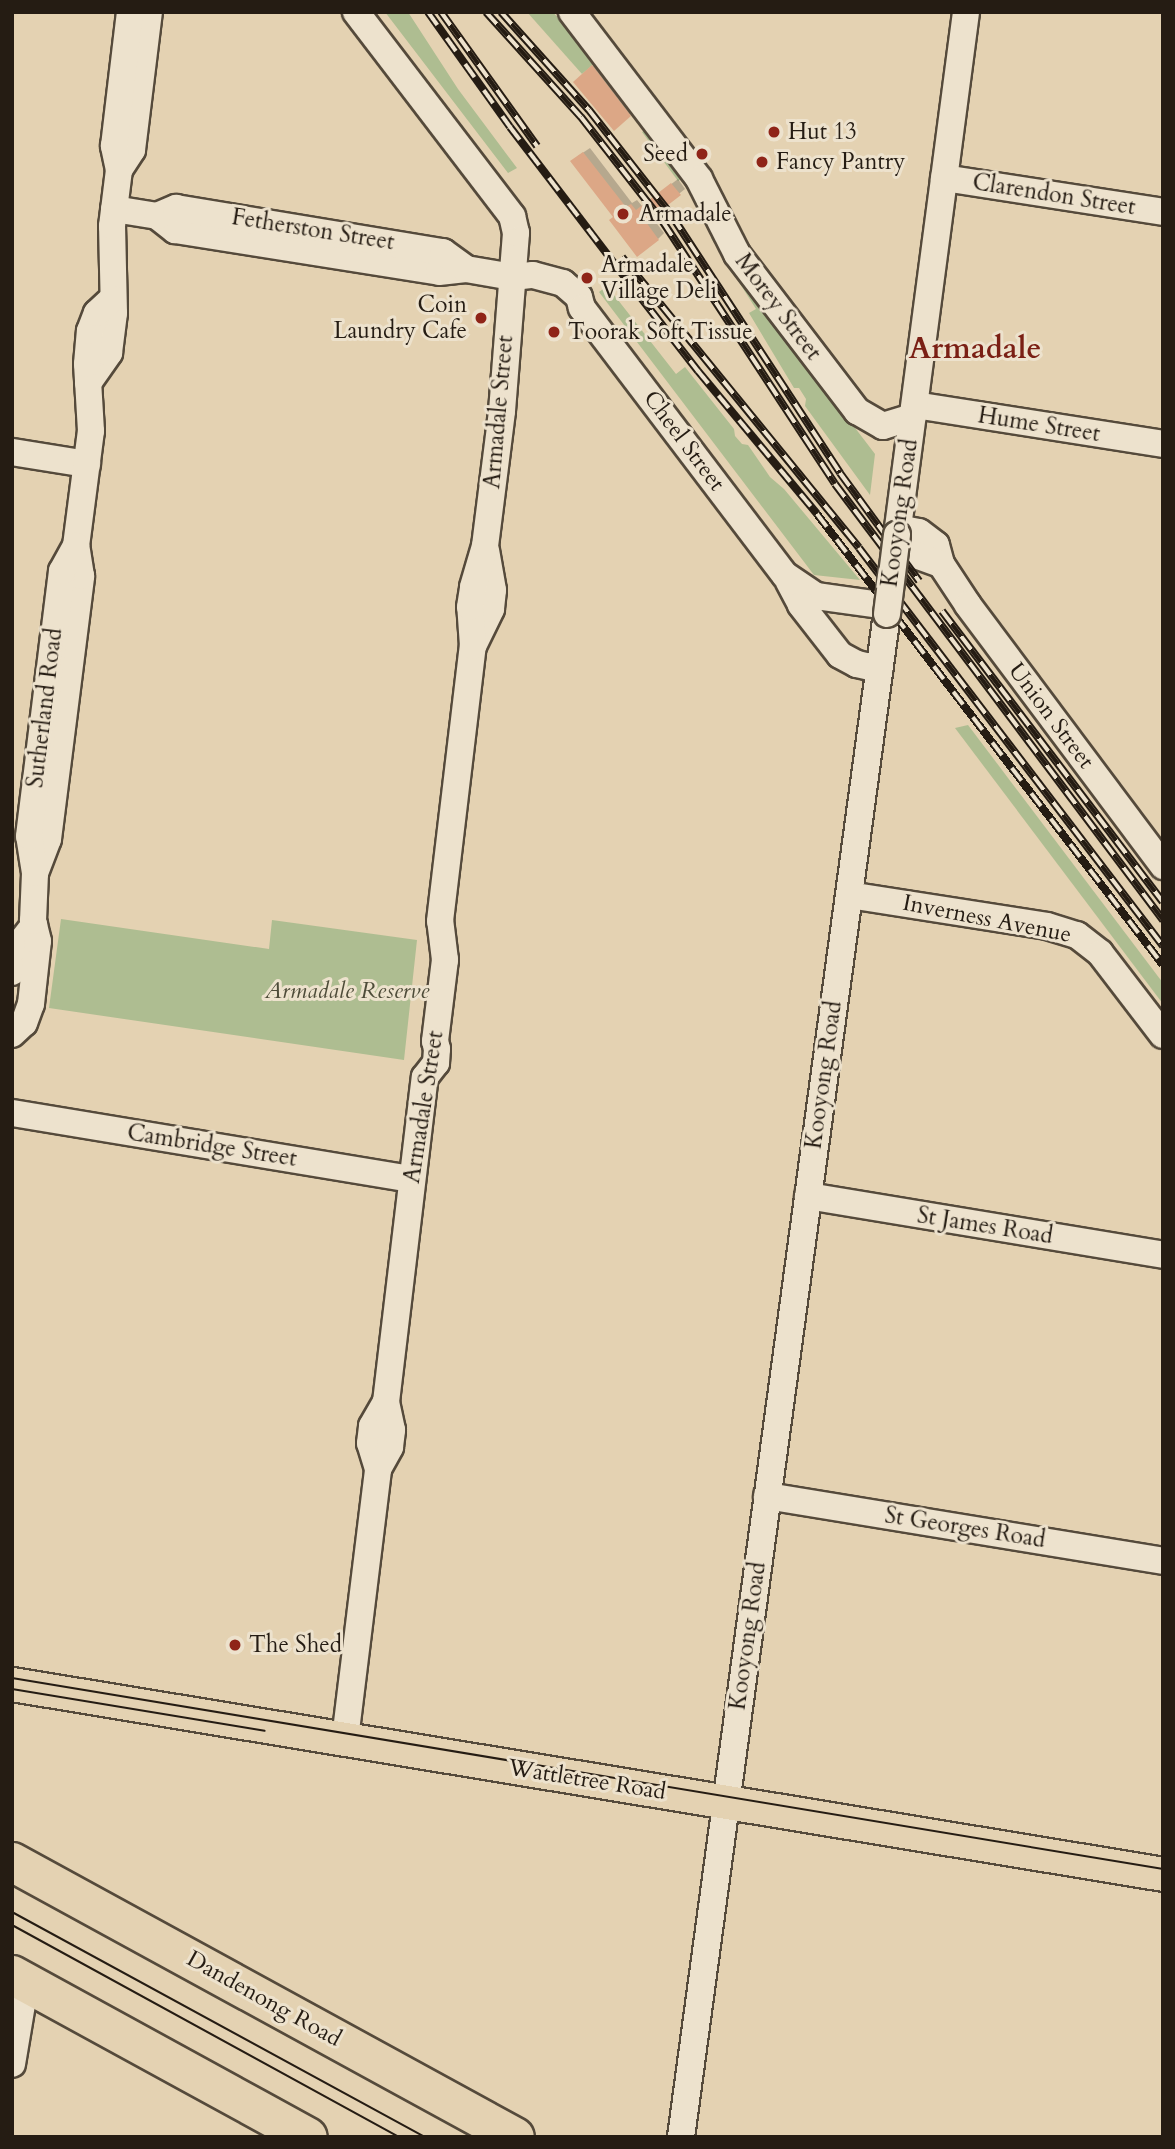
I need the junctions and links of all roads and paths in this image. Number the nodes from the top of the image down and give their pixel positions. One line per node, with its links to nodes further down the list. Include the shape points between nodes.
1 (130, 12): 6 (street, Sutherland Road, via 114,146)
2 (149, 12): 6 (street, Sutherland Road, via 132,150)
3 (356, 12): 10 (street, via 512,216 516,233)
4 (572, 12): 11 (street, Morey Street, via 699,179 737,254 857,411 883,426)
5 (966, 12): 7 (street, Kooyong Road)
6 (119, 170): 8 (street, Sutherland Road)
7 (944, 178): 9 (street, Clarendon Street); 11 (street, Kooyong Road)
8 (114, 209): 10 (street, Fetherston Street, via 157,216 175,230 272,235 364,250 439,272 466,270); 14 (street, Sutherland Road, via 114,313 109,353 88,383 91,431)
9 (1163, 212)
10 (513, 277): 16 (street, Cheel Street, via 528,286 556,291 582,308); 26 (street, Armadale Street, via 485,546 493,590 491,608 473,646 440,921 445,960 435,1041 438,1049 436,1063 425,1077)
11 (914, 411): 12 (street, Hume Street); 15 (street, Kooyong Road)
12 (1163, 444)
13 (12, 452): 14 (street)
14 (87, 464): 21 (street, Sutherland Road, via 76,546 81,576 73,647 48,839 35,873)
15 (900, 542): 17 (street, Kooyong Road, bridge); 19 (street, Union Street, via 941,564)
16 (785, 575): 17 (street, Cheel Street, via 816,596); 18 (street, Cheel Street, via 801,605 840,655)
17 (885, 608): 18 (street, Kooyong Road)
18 (879, 669): 20 (street, Kooyong Road)
19 (1163, 866)
20 (849, 895): 24 (street, Inverness Avenue, via 1077,934 1100,953); 27 (street, Kooyong Road)
21 (34, 925): 22 (street, via 17,947); 23 (street, Sutherland Road, via 38,945 30,1010)
22 (12, 972)
23 (12, 1034)
24 (1163, 1035)
25 (12, 1113): 26 (street, Cambridge Street)
26 (412, 1179): 32 (street, Armadale Street, via 386,1402 390,1447 378,1469)
27 (808, 1196): 28 (street, St James Road); 29 (street, Kooyong Road)
28 (1163, 1255)
29 (767, 1496): 30 (street, St Georges Road); 33 (street, Kooyong Road)
30 (1163, 1561)
31 (12, 1684): 32 (main road, Wattletree Road)
32 (345, 1739): 33 (main road, Wattletree Road)
33 (726, 1802): 35 (main road, Wattletree Road); 40 (street, Kooyong Road)
34 (12, 1862): 39 (highway, Dandenong Road)
35 (1163, 1874)
36 (22, 1980): 37 (street); 38 (highway)
37 (12, 2064)
38 (297, 2134)
39 (515, 2137)
40 (681, 2137)

